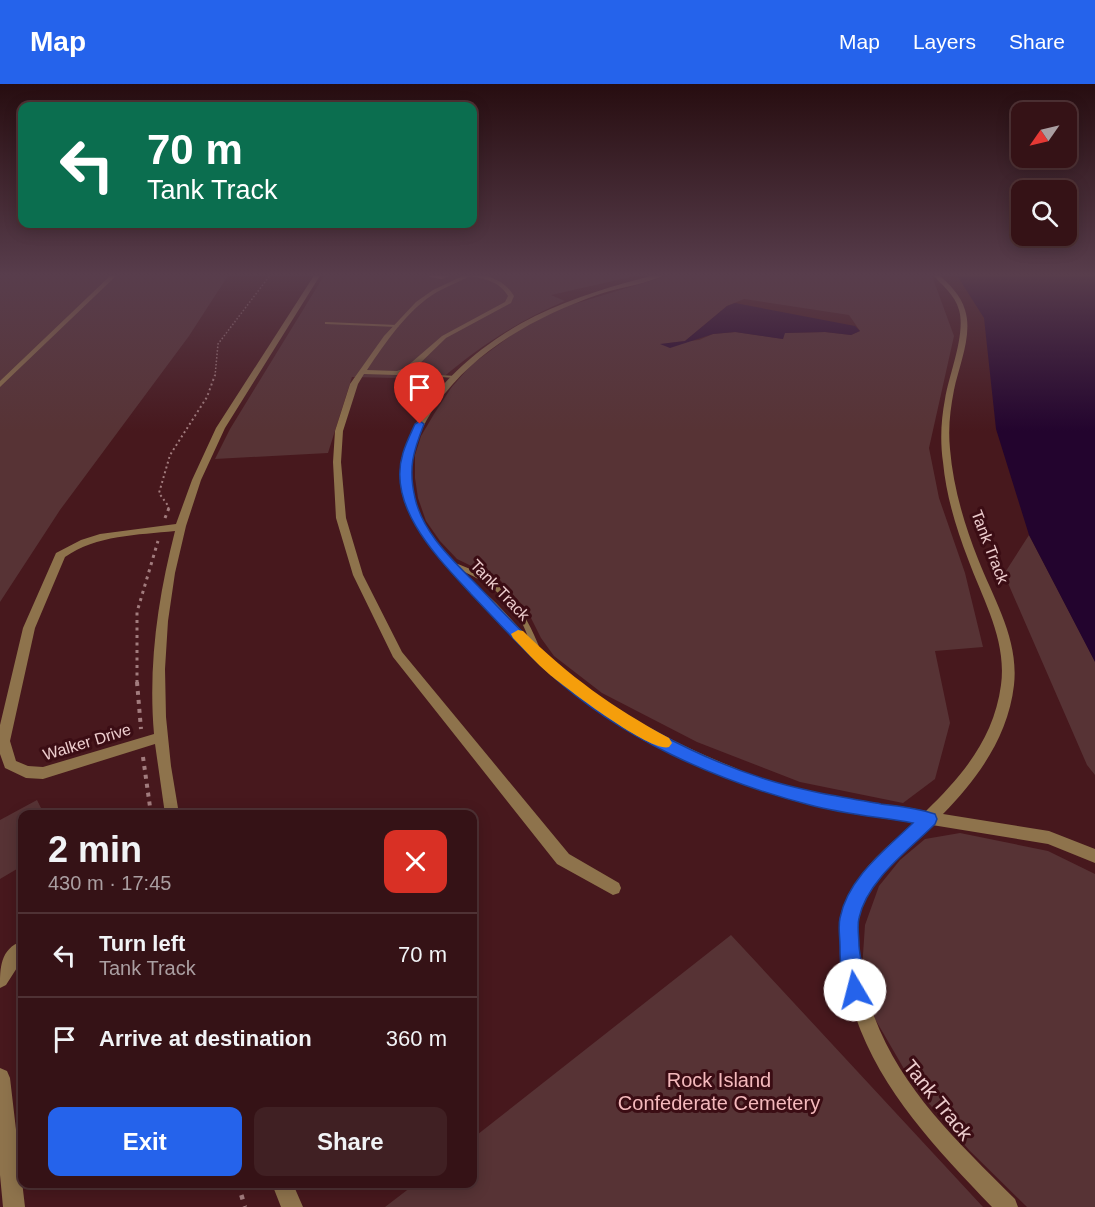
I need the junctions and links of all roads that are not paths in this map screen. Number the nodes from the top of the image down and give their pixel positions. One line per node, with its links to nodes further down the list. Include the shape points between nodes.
1 (61, 326): 10 (street)
2 (285, 326): 11 (street, via 218,433 195,481)
3 (397, 326): 7 (street)
4 (464, 326): 8 (street, via 444,337 412,368)
5 (523, 326): 9 (street, Tank Track, via 492,344)
6 (962, 326): 16 (street, Tank Track, via 945,419 946,459 973,560 1006,639 1008,660 1005,704 983,758)
7 (363, 372): 8 (street); 18 (street, via 354,384 339,431 337,462 341,518 358,575 397,654 469,746 563,859)
8 (397, 372): 9 (lane)
9 (455, 376): 12 (street, Tank Track, via 420,424 407,454 405,472 410,501 420,523)
10 (0, 385)
11 (180, 527): 14 (street, via 167,578 158,663); 14 (street, Walker Drive, via 89,540 60,555 28,628 3,741 10,764 26,772 43,773)
12 (449, 563): 13 (street, Tank Track); 13 (lane, via 480,575 506,595 526,620)
13 (539, 656): 16 (street, Tank Track, via 582,692 673,748 761,784 812,799)
14 (160, 737): 15 (street)
15 (171, 810)
16 (929, 819): 17 (street, Tank Track, via 1049,838); 25 (street, Tank Track, via 874,873 857,898 849,919 855,990 865,1023 891,1077 919,1113)
17 (1095, 856)
18 (613, 888)
19 (18, 952): 20 (street)
20 (0, 979)
21 (0, 1078): 23 (street)
22 (285, 1188): 24 (street)
23 (14, 1207)
24 (292, 1207)
25 (1007, 1207)

